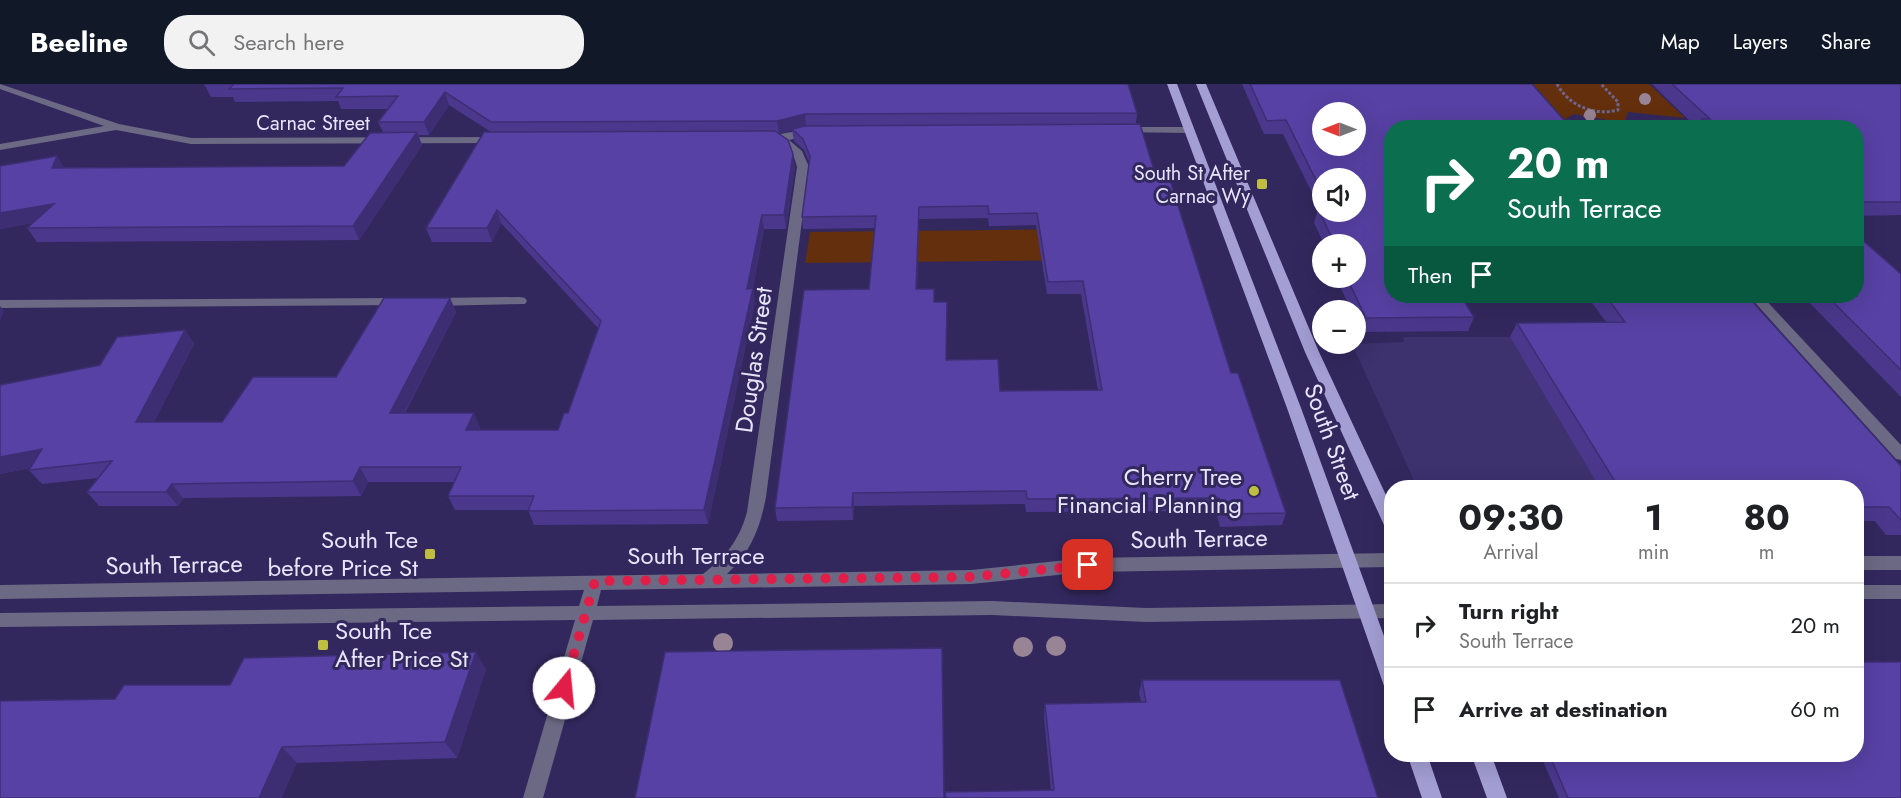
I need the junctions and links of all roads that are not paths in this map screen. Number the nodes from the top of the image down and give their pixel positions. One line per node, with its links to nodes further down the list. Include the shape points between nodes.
1 (1172, 84): 6 (main road, South Street)
2 (1201, 84): 16 (main road, South Street, via 1312,352)
3 (0, 86): 4 (street, Carnac Street)
4 (117, 127): 9 (street, Carnac Street, via 191,141); 11 (street)
5 (1106, 130): 6 (street)
6 (1189, 130): 18 (main road, South Street)
7 (829, 132): 10 (street, via 806,132)
8 (759, 139): 10 (street)
9 (510, 140)
10 (779, 140): 21 (street, Douglas Street, via 795,147 803,167 758,497 745,546)
11 (0, 147)
12 (520, 302): 14 (street)
13 (1761, 303): 15 (street)
14 (0, 304)
15 (1901, 454)
16 (1384, 508)
17 (1384, 560): 18 (street, South Terrace)
18 (1348, 561): 21 (street, South Terrace, via 1088,565 971,577); 28 (main road, South Street)
19 (1901, 562): 20 (street)
20 (1864, 563)
21 (708, 580): 22 (street, South Terrace)
22 (595, 581): 23 (street, South Terrace); 27 (street)
23 (0, 592)
24 (1864, 592): 25 (street)
25 (1901, 592)
26 (1384, 611): 28 (street)
27 (586, 612): 28 (street, via 992,608 1146,615); 29 (street); 33 (street)
28 (1366, 612): 30 (main road, South Street)
29 (0, 620)
30 (1384, 660)
31 (1420, 762): 34 (main road)
32 (1484, 762): 35 (main road)
33 (533, 798)
34 (1432, 798)
35 (1497, 798)

